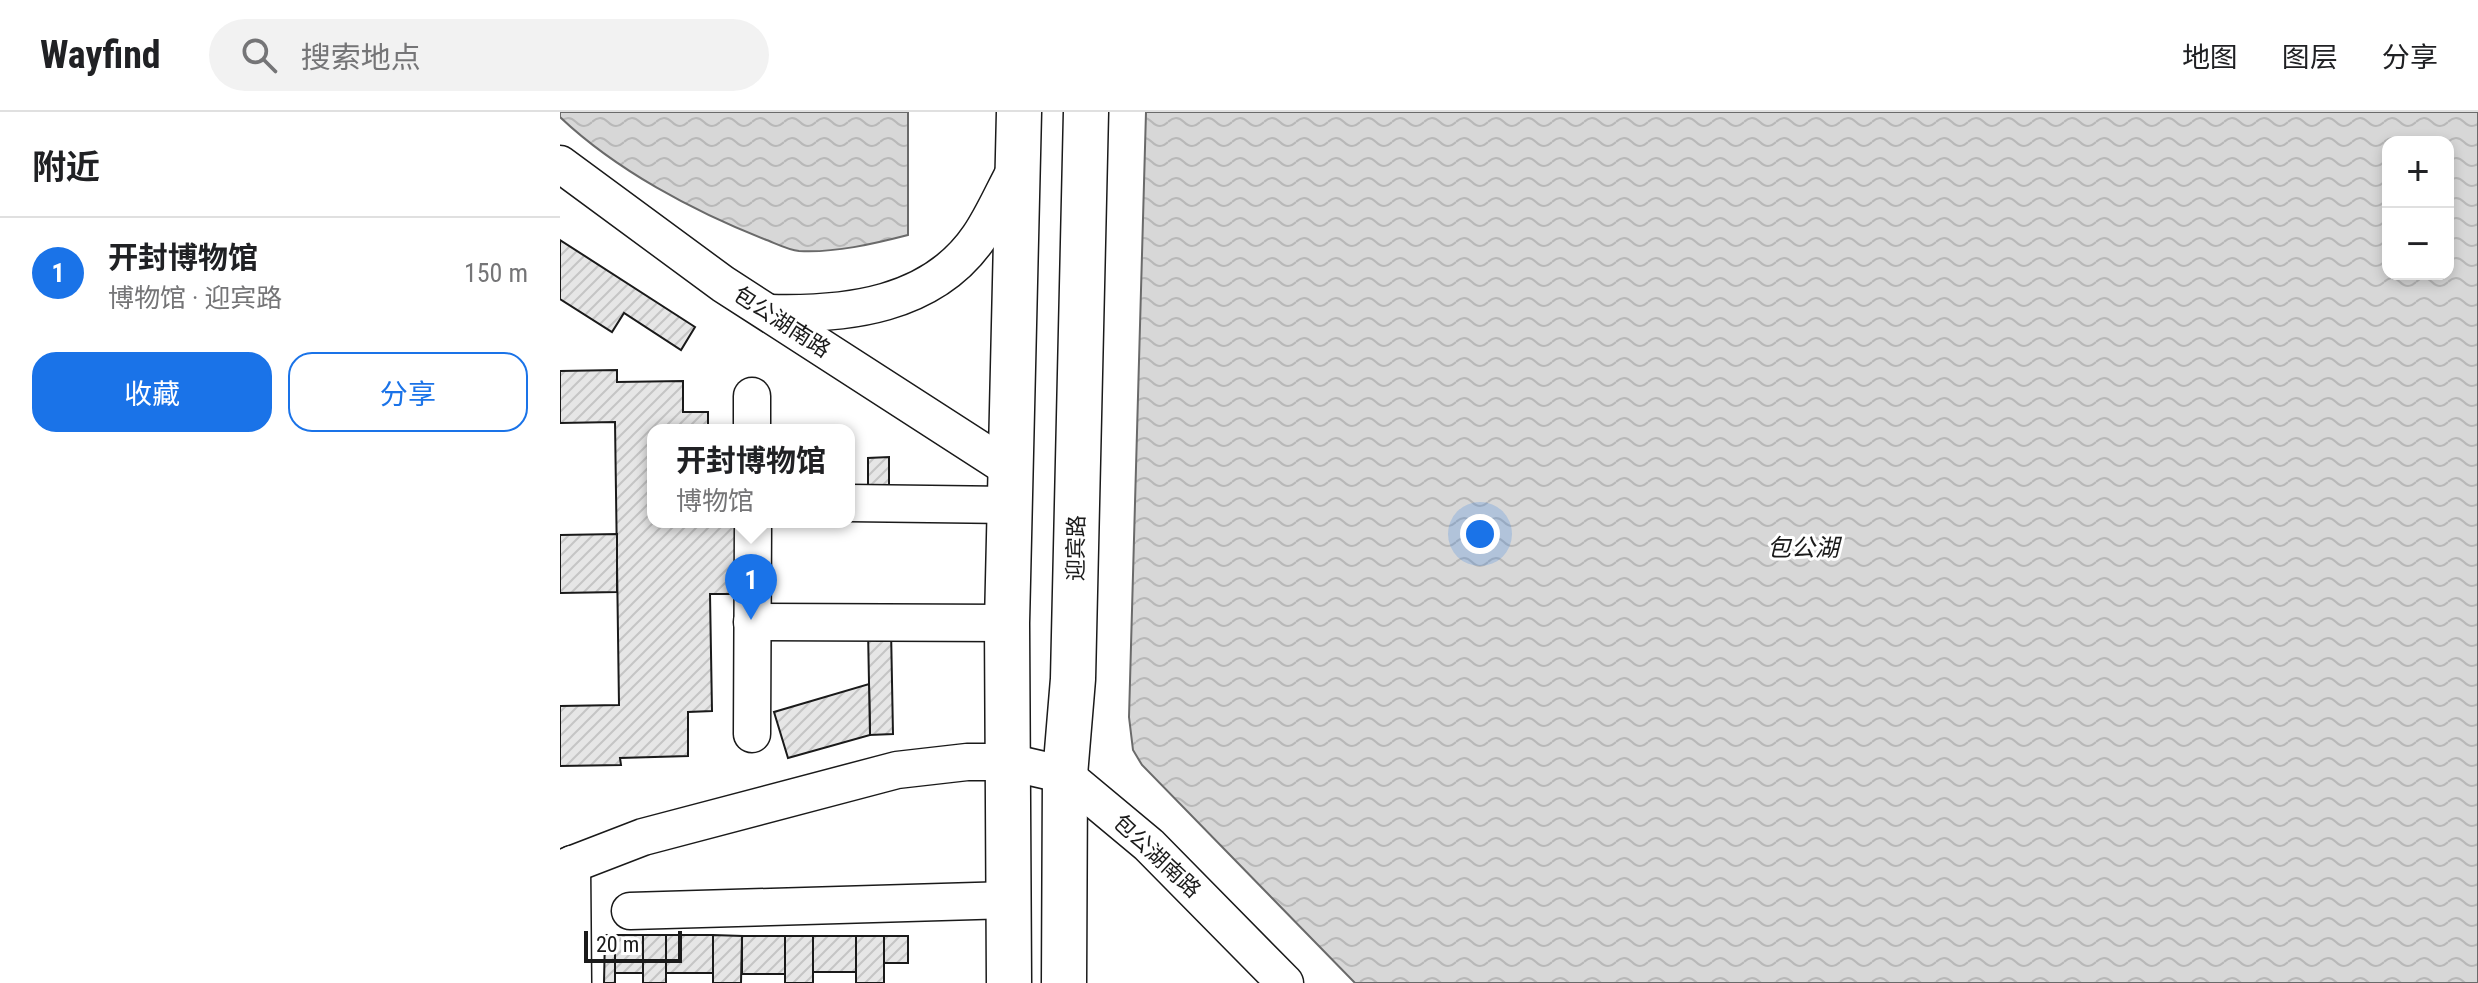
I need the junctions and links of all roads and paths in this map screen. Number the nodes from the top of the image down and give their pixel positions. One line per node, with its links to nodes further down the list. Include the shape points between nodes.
1 (1019, 112): 4 (main road)
2 (1086, 112): 13 (main road, 迎宾路, via 1073,679)
3 (560, 164): 5 (street, 包公湖南路)
4 (1017, 165): 5 (street, via 979,238 951,269 889,303 818,314); 6 (main road)
5 (769, 313): 6 (street, 包公湖南路)
6 (1010, 487): 7 (street); 10 (main road)
7 (855, 502)
8 (753, 528): 9 (street)
9 (752, 622): 10 (street); 11 (street)
10 (1007, 623): 12 (main road)
11 (752, 734)
12 (1009, 762): 13 (street, 包公湖南路); 14 (street, 包公湖南路, via 897,770 643,837); 15 (main road)
13 (1065, 775): 19 (main road, 迎宾路); 20 (street, 包公湖南路, via 1149,845)
14 (566, 866): 17 (street)
15 (1010, 900): 16 (street); 18 (main road)
16 (630, 911)
17 (573, 983)
18 (1009, 983)
19 (1064, 983)
20 (1285, 983)

